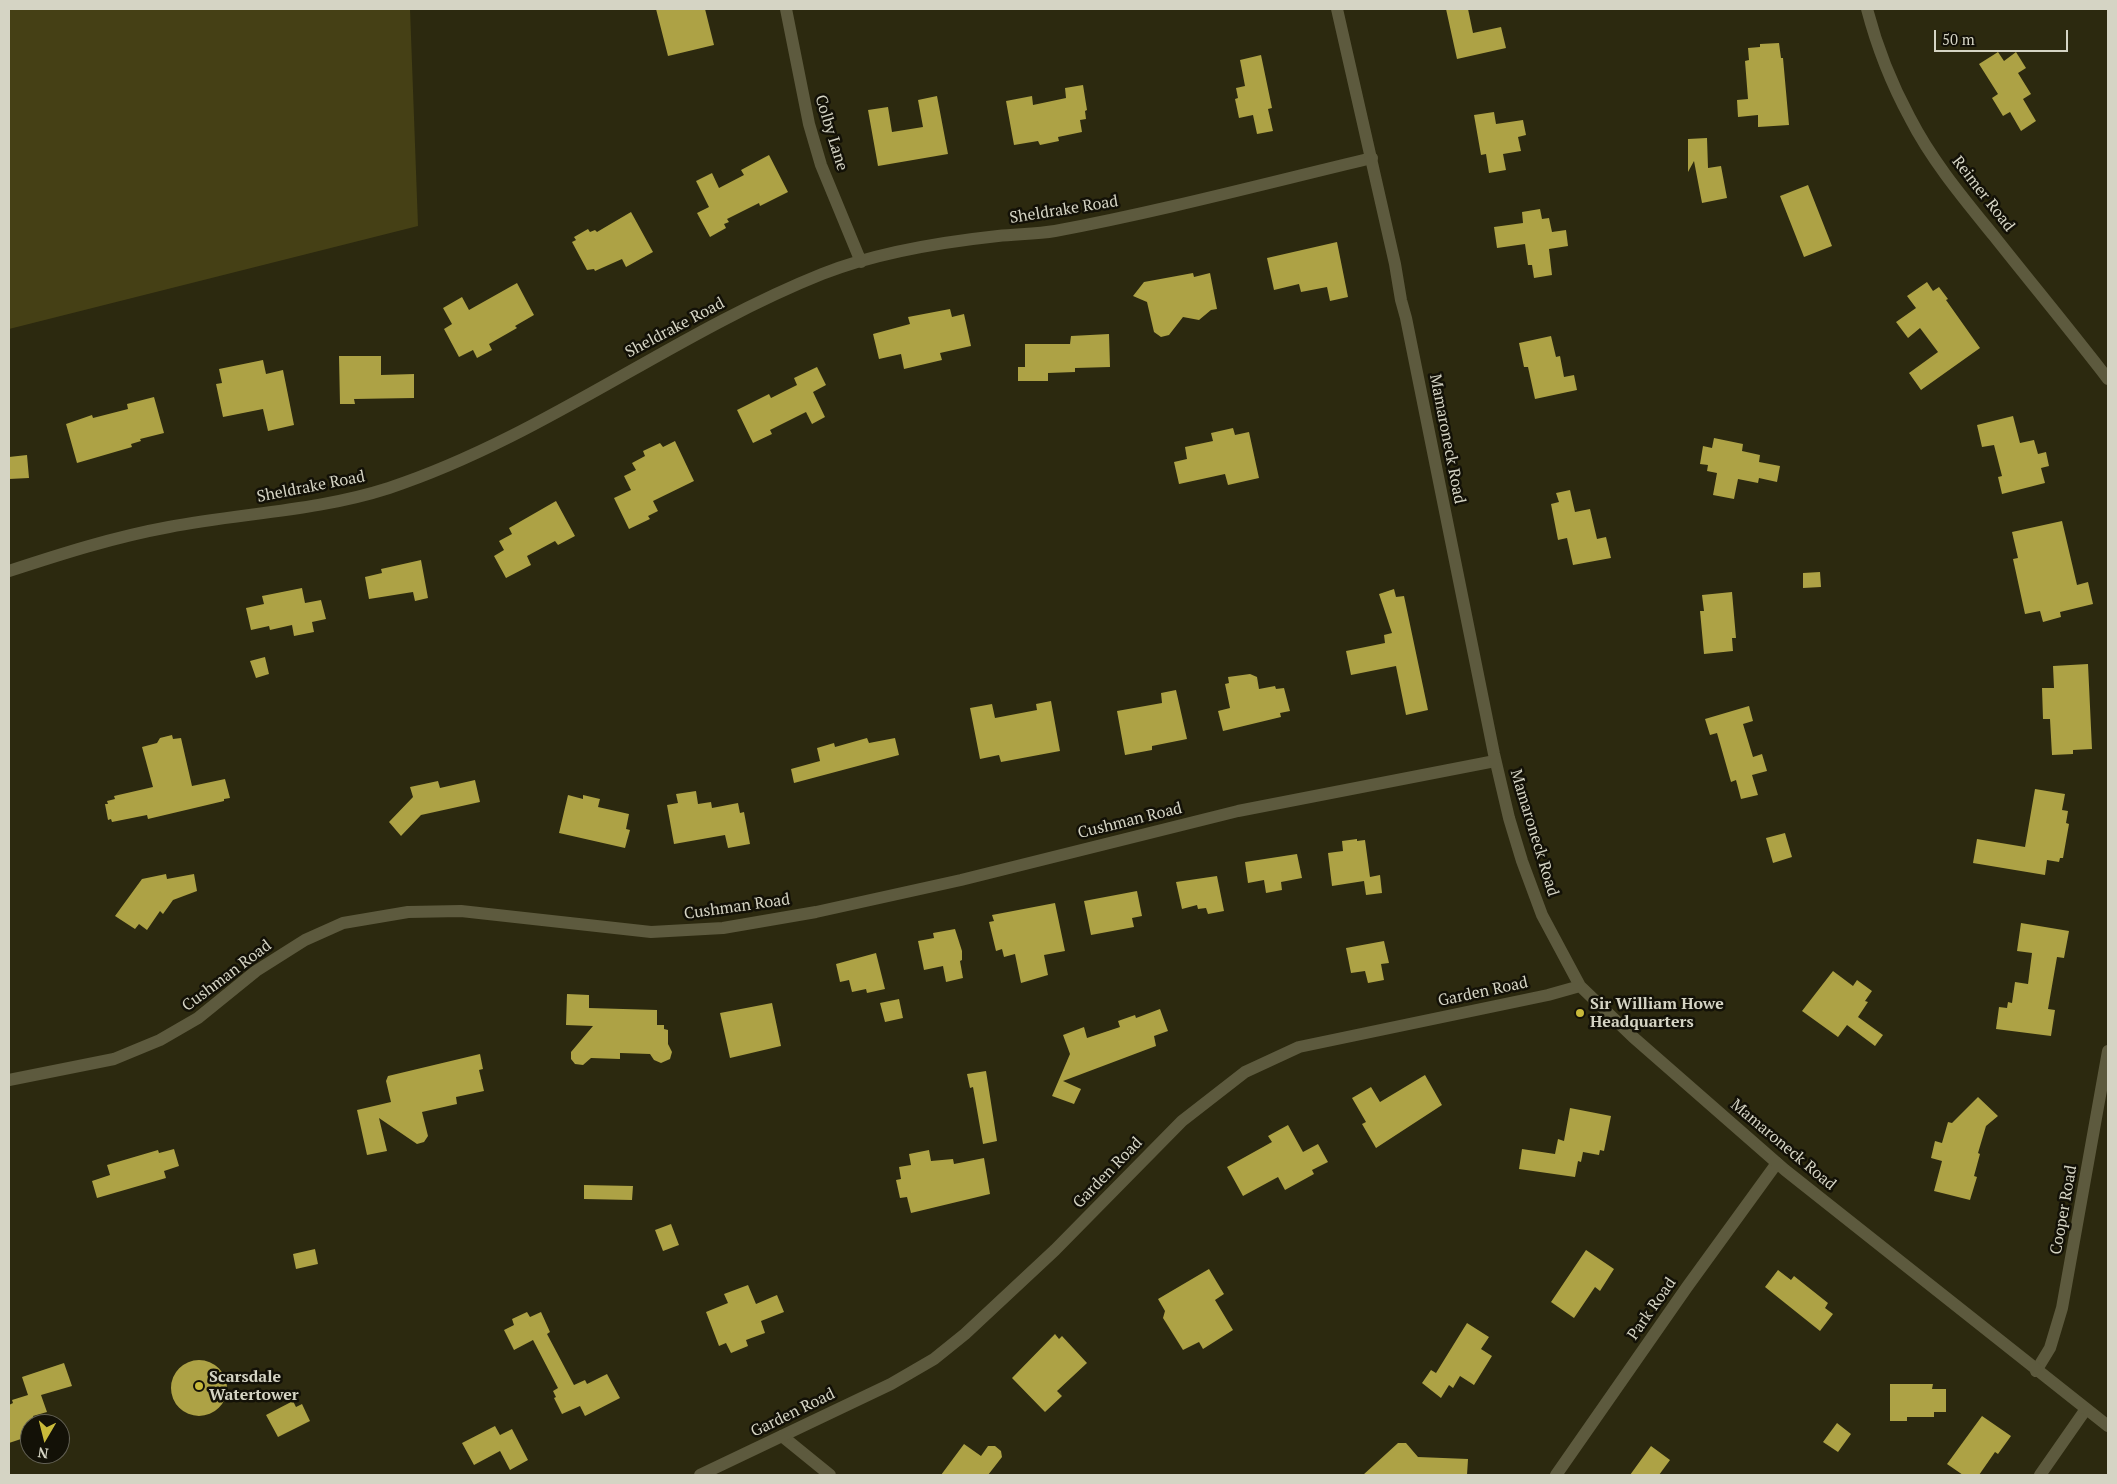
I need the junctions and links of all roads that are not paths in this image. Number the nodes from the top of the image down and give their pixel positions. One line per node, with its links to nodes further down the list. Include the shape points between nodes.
1 (786, 9): 5 (street, Colby Lane, via 809,124 821,165)
2 (1337, 9): 4 (street, Mamaroneck Road)
3 (1866, 9): 6 (street, Reimer Road, via 1884,65 1910,120 1934,157)
4 (1372, 158): 5 (street, Sheldrake Road, via 1116,219 1050,232 995,236 927,247); 8 (street, Mamaroneck Road)
5 (862, 262): 7 (street, Sheldrake Road, via 825,273 744,309 478,454 426,475 351,498 130,535)
6 (2108, 379)
7 (9, 572)
8 (1495, 761): 9 (street, Mamaroneck Road, via 1531,888 1542,916); 11 (street, Cushman Road, via 1238,811 961,880 816,912 723,928 651,932 461,911 408,912 351,922 305,940 256,970 198,1018 160,1040 114,1059)
9 (1580, 986): 12 (street, Mamaroneck Road, via 1632,1037); 16 (street, Garden Road, via 1299,1047 1245,1072 1182,1121 1055,1250 934,1359 891,1384)
10 (2108, 1051): 13 (street, Cooper Road, via 2062,1308 2050,1348)
11 (9, 1080)
12 (1777, 1163): 13 (street, Mamaroneck Road); 19 (street, Park Road)
13 (2036, 1371): 14 (street, Mamaroneck Road)
14 (2086, 1409): 15 (street, Mamaroneck Road); 20 (street)
15 (2108, 1426)
16 (782, 1436): 17 (street, Garden Road); 18 (street)
17 (700, 1475)
18 (830, 1475)
19 (1556, 1475)
20 (2040, 1475)

